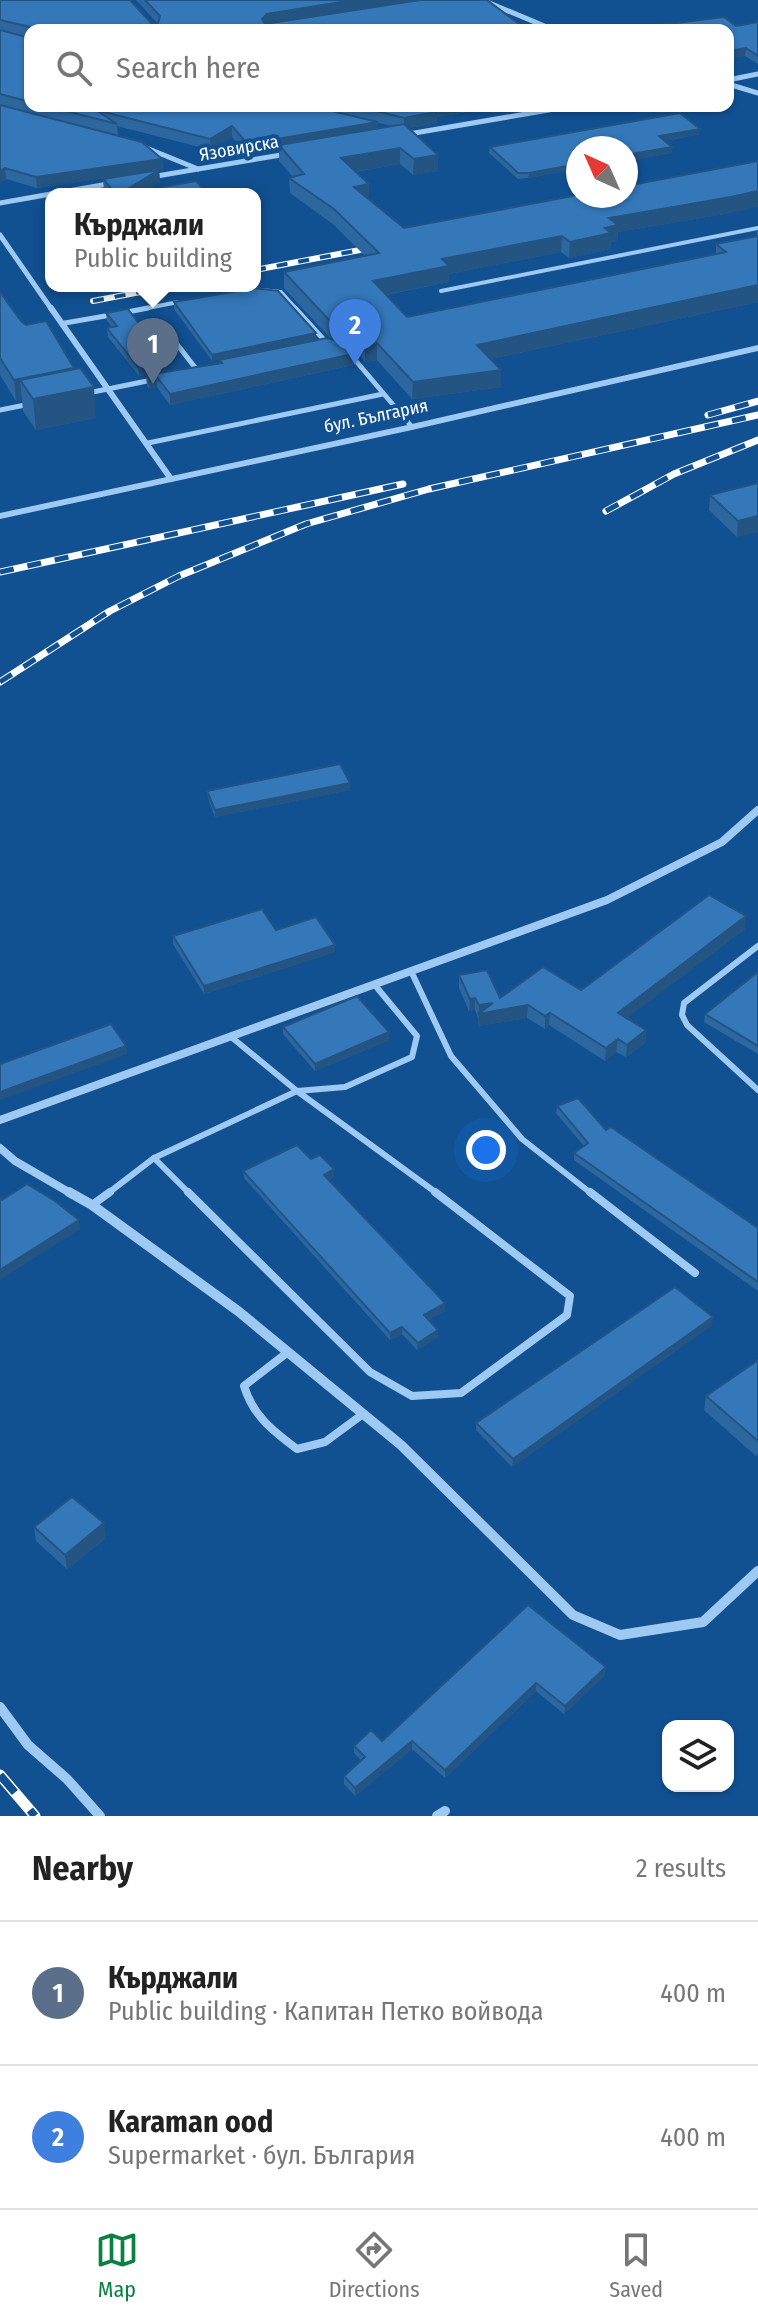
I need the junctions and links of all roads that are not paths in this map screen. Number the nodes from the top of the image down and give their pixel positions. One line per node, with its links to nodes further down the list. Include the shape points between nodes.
1 (482, 0): 2 (street)
2 (540, 24)
3 (758, 74): 4 (street)
4 (734, 80)
5 (734, 84): 6 (street)
6 (758, 93)
7 (536, 112): 8 (street)
8 (390, 134)
9 (140, 146): 11 (street)
10 (302, 152): 11 (street, Язовирска)
11 (199, 169): 12 (street, Язовирска)
12 (140, 179)
13 (125, 181): 14 (street)
14 (85, 188)
15 (45, 195): 16 (street)
16 (0, 203)
17 (758, 228): 20 (lane)
18 (0, 235): 22 (street)
19 (261, 288): 24 (lane, via 281,292)
20 (441, 291)
21 (182, 302): 22 (lane)
22 (65, 323): 33 (street)
23 (169, 334): 30 (lane)
24 (327, 343): 25 (lane); 26 (lane)
25 (313, 346)
26 (337, 346)
27 (346, 348): 35 (lane)
28 (758, 348): 38 (street, бул. България)
29 (212, 367): 30 (lane)
30 (197, 370): 31 (lane)
31 (183, 374)
32 (154, 380): 33 (lane)
33 (110, 389): 34 (lane); 39 (street)
34 (83, 394)
35 (383, 394): 38 (lane); 39 (lane)
36 (41, 402): 37 (lane)
37 (0, 410)
38 (412, 427): 40 (street, бул. България)
39 (148, 443): 40 (street)
40 (171, 479): 41 (street, бул. България)
41 (0, 516)
42 (758, 810): 44 (street, via 722,842 671,871 607,900)
43 (758, 946): 47 (lane, via 684,1003 682,1015)
44 (411, 971): 45 (street); 53 (lane, via 451,1056 522,1139)
45 (374, 984): 46 (street); 48 (lane, via 417,1036 412,1057 345,1087)
46 (230, 1036): 48 (lane); 49 (street)
47 (758, 1090)
48 (297, 1091): 51 (lane); 51 (lane, via 570,1296 567,1315 461,1393 412,1396 370,1372)
49 (0, 1120)
50 (0, 1148): 52 (street)
51 (154, 1158): 52 (lane)
52 (92, 1205): 54 (street)
53 (695, 1273)
54 (288, 1352): 55 (street); 55 (lane, via 244,1386 249,1407 275,1433 297,1449 325,1442)
55 (363, 1414): 56 (street, via 573,1615 620,1635 703,1622)
56 (758, 1571)
57 (0, 1707): 58 (street, via 28,1745)
58 (100, 1816)

